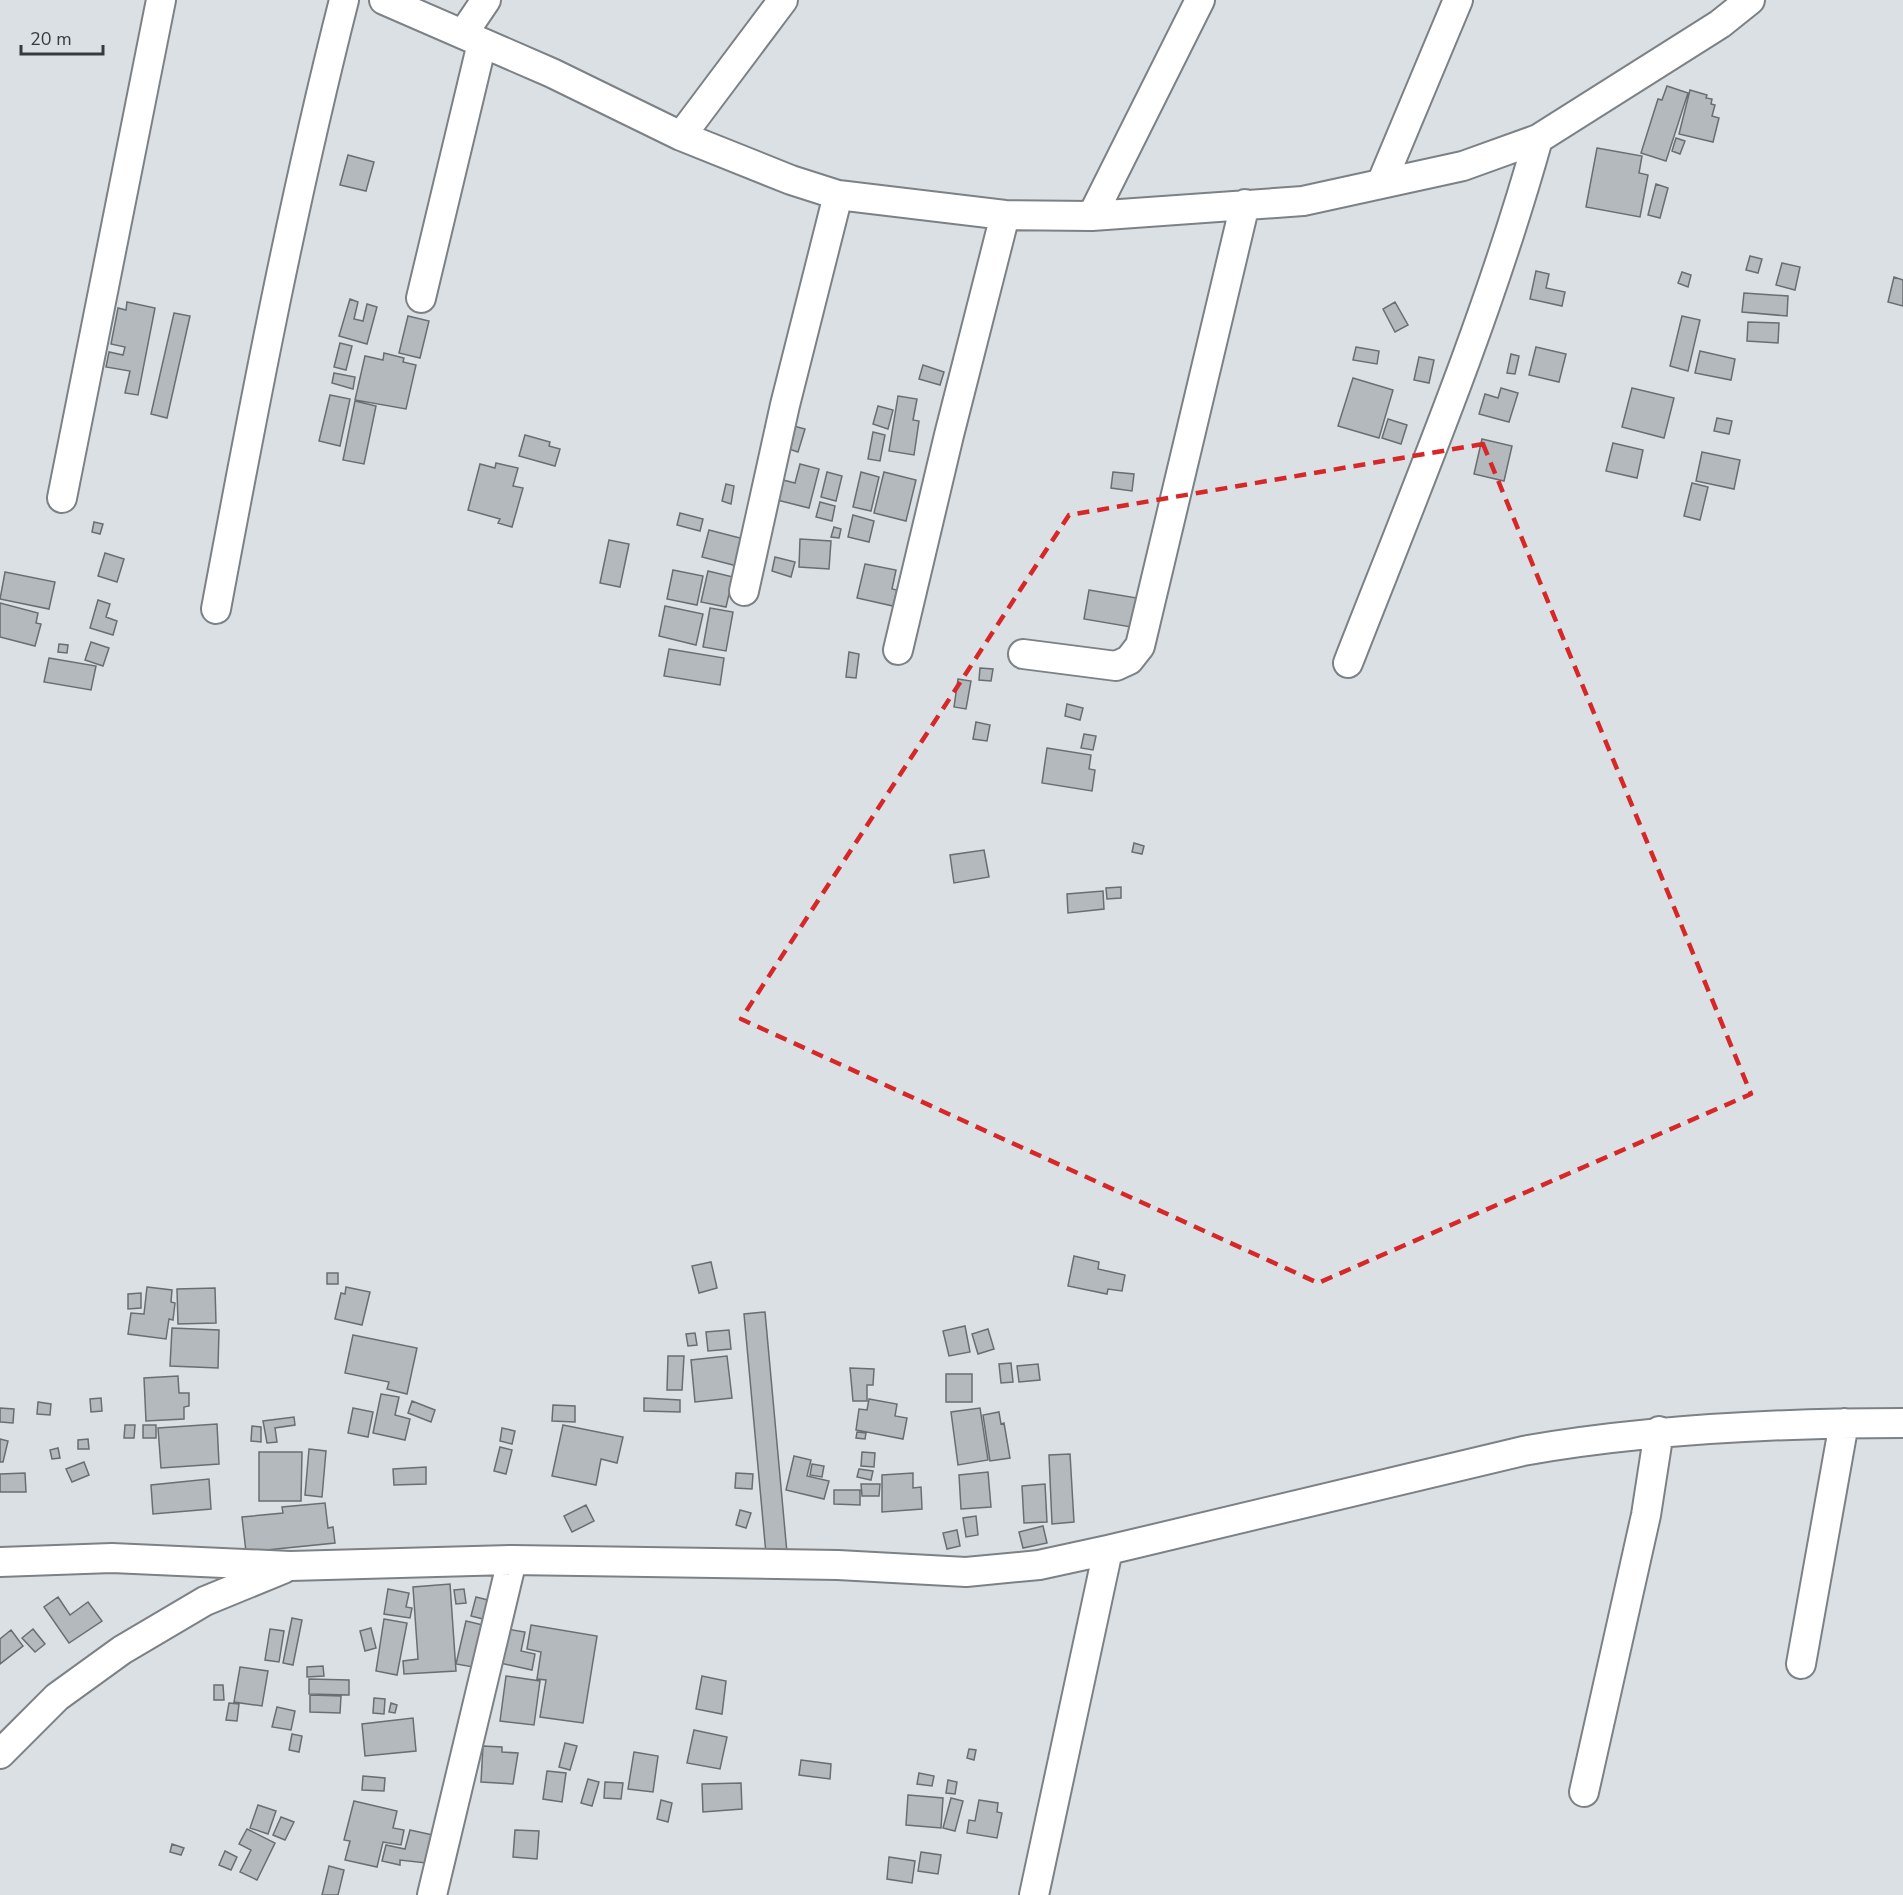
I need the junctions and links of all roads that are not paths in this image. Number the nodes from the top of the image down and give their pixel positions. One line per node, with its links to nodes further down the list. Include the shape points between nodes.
1 (161, 0): 18 (street)
2 (344, 0): 20 (street, via 316,110 263,360)
3 (384, 0): 9 (street)
4 (486, 0): 9 (street)
5 (783, 0): 10 (street)
6 (1200, 0): 16 (street)
7 (1458, 0): 12 (street)
8 (1750, 0): 11 (street, via 1692,42)
9 (473, 38): 10 (street); 17 (street)
10 (681, 136): 13 (street)
11 (1538, 139): 12 (street, via 1463,166); 23 (street, via 1511,235 1462,373)
12 (1381, 184): 14 (street, via 1303,201)
13 (837, 195): 15 (street); 19 (street)
14 (1245, 204): 16 (street); 22 (street, via 1140,646 1129,660 1116,666)
15 (1005, 215): 16 (street); 21 (street)
16 (1092, 216)
17 (421, 298)
18 (62, 498)
19 (744, 591)
20 (216, 609)
21 (898, 651)
22 (1023, 654)
23 (1348, 663)
24 (1844, 1423): 25 (street); 26 (street); 31 (street)
25 (1903, 1423)
26 (1659, 1431): 27 (street, via 1523,1451); 33 (street, via 1646,1515)
27 (1108, 1550): 28 (street, via 1039,1564 966,1572 838,1564); 35 (street)
28 (512, 1560): 30 (street); 34 (street)
29 (0, 1562): 30 (street, via 112,1558)
30 (290, 1566): 32 (street, via 205,1601 122,1650 57,1697)
31 (1801, 1664)
32 (0, 1754)
33 (1584, 1792)
34 (432, 1895)
35 (1034, 1895)

